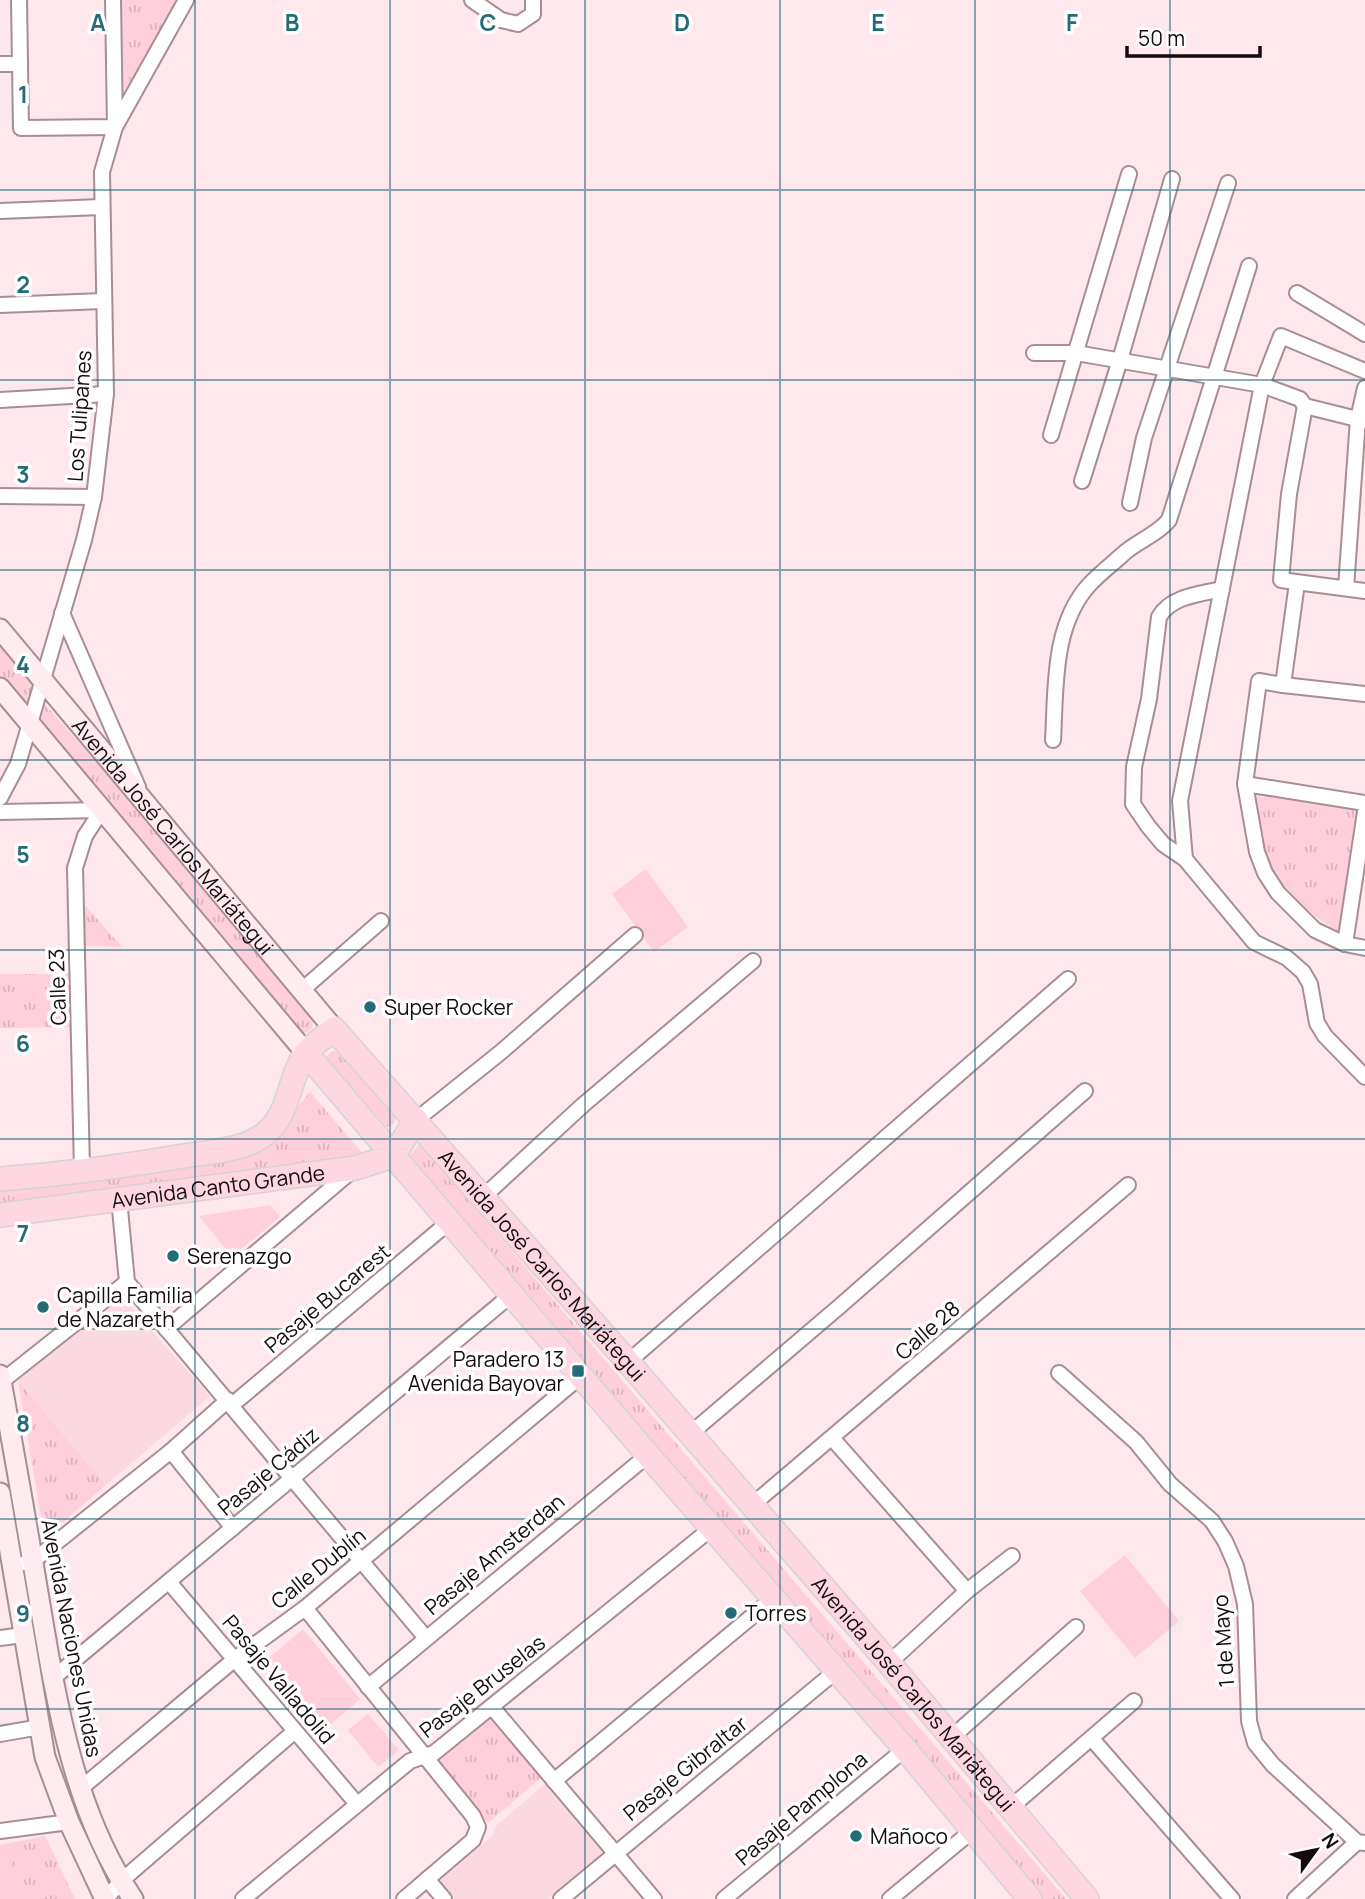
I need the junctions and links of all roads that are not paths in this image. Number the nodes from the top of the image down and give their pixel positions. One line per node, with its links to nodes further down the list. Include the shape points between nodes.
1 (19, 0): 7 (street)
2 (113, 0): 8 (street)
3 (186, 0): 8 (street, Los Tulipanes)
4 (472, 0): 5 (street, via 501,20 517,24 533,14)
5 (533, 0)
6 (0, 64): 7 (street)
7 (20, 64): 8 (street, via 21,128)
8 (115, 127): 12 (street, Los Tulipanes, via 102,172)
9 (1129, 174): 20 (street)
10 (1172, 179): 21 (street)
11 (1228, 183): 22 (street)
12 (101, 207): 13 (street); 16 (street, Los Tulipanes)
13 (0, 211)
14 (1249, 266): 24 (street)
15 (1297, 293): 18 (street)
16 (103, 300): 17 (street); 27 (street, Los Tulipanes)
17 (0, 305)
18 (1365, 334)
19 (1034, 353): 20 (street)
20 (1076, 353): 21 (street); 31 (street)
21 (1120, 360): 22 (street); 32 (street)
22 (1168, 370): 24 (street); 35 (street, via 1144,438)
23 (1365, 371): 25 (street, via 1281,336)
24 (1215, 377): 25 (street); 47 (street, via 1169,520 1161,530 1129,548 1089,585 1074,607 1059,647)
25 (1262, 386): 29 (street, via 1300,399); 38 (street)
26 (1365, 388): 30 (street)
27 (106, 394): 28 (street); 34 (street, Los Tulipanes)
28 (0, 400)
29 (1305, 406): 30 (street); 36 (street, via 1289,494 1281,580)
30 (1362, 420): 37 (street)
31 (1051, 435)
32 (1082, 481)
33 (0, 496): 34 (street)
34 (94, 497): 40 (street, Los Tulipanes)
35 (1130, 503)
36 (1297, 583): 37 (street); 43 (street)
37 (1346, 588): 39 (street)
38 (1222, 589): 55 (street, via 1180,801); 55 (street, via 1177,601 1164,607 1158,617 1149,699 1134,766 1133,804 1163,844)
39 (1365, 591)
40 (62, 613): 42 (street, Los Tulipanes); 51 (street)
41 (0, 629): 42 (main road, Avenida José Carlos Mariátegui)
42 (41, 679): 46 (street, Los Tulipanes); 51 (main road, Avenida José Carlos Mariátegui)
43 (1283, 685): 44 (street); 48 (street, via 1259,681)
44 (1365, 694)
45 (4, 701): 46 (main road, Avenida José Carlos Mariátegui)
46 (29, 722): 49 (street, Los Tulipanes, via 18,764); 52 (main road, Avenida José Carlos Mariátegui)
47 (1053, 740)
48 (1245, 784): 50 (street); 58 (street, via 1265,873 1315,930)
49 (0, 798)
50 (1365, 803)
51 (145, 804): 62 (main road, Avenida José Carlos Mariátegui)
52 (102, 810): 54 (street); 64 (main road, Avenida José Carlos Mariátegui); 70 (street, Calle 23, via 85,836 75,868)
53 (1365, 811): 58 (street)
54 (0, 812)
55 (1185, 859): 65 (street, via 1254,942 1287,958 1303,972 1310,984 1317,1023)
56 (382, 921): 62 (street)
57 (635, 934): 67 (street)
58 (1345, 944): 59 (street)
59 (1365, 948)
60 (754, 961): 73 (street)
61 (1068, 979): 80 (street)
62 (302, 990): 63 (main road, Avenida José Carlos Mariátegui)
63 (334, 1029): 64 (main road, Avenida Canto Grande); 67 (main road, Avenida José Carlos Mariátegui)
64 (306, 1053): 68 (main road, Avenida José Carlos Mariátegui); 70 (main road, Avenida Canto Grande, via 278,1120 253,1142)
65 (1365, 1077)
66 (1085, 1091): 85 (street)
67 (416, 1120): 68 (main road); 73 (main road, Avenida José Carlos Mariátegui)
68 (393, 1156): 69 (main road, Avenida Canto Grande); 76 (main road, Avenida José Carlos Mariátegui)
69 (355, 1168): 74 (main road, Avenida Canto Grande); 79 (street)
70 (82, 1170): 71 (main road, Avenida Canto Grande)
71 (0, 1179)
72 (1128, 1185): 86 (street, Calle 28)
73 (482, 1197): 80 (main road, Avenida José Carlos Mariátegui)
74 (119, 1199): 75 (main road, Avenida Canto Grande); 77 (street)
75 (0, 1215)
76 (449, 1222): 78 (main road, Avenida José Carlos Mariátegui); 84 (street, Pasaje Bucarest)
77 (127, 1282): 79 (street); 83 (street)
78 (511, 1296): 82 (main road, Avenida José Carlos Mariátegui); 89 (street, Pasaje Cádiz)
79 (166, 1329): 84 (street)
80 (628, 1362): 85 (main road, Avenida José Carlos Mariátegui)
81 (1059, 1373): 128 (street, 1 de Mayo, via 1136,1442 1170,1484 1212,1521 1225,1541 1245,1604 1249,1721 1255,1743 1273,1765)
82 (581, 1376): 88 (main road, Avenida José Carlos Mariátegui); 97 (street, Calle Dublín)
83 (1, 1379): 96 (main road, Avenida Naciones Unidas)
84 (230, 1403): 87 (street, Pasaje Bucarest); 89 (street)
85 (690, 1434): 91 (main road, Avenida José Carlos Mariátegui)
86 (832, 1438): 91 (street, Calle 28); 100 (street)
87 (170, 1451): 93 (street); 96 (street, Pasaje Bucarest)
88 (648, 1455): 92 (main road, Avenida José Carlos Mariátegui); 106 (street, Pasaje Amsterdan)
89 (293, 1478): 93 (street, Pasaje Cádiz); 97 (street)
90 (0, 1493): 94 (main road, Avenida Naciones Unidas)
91 (751, 1506): 108 (main road, Avenida José Carlos Mariátegui)
92 (713, 1527): 101 (main road, Avenida José Carlos Mariátegui); 113 (street, Pasaje Bruselas)
93 (233, 1528): 99 (street, Pasaje Cádiz)
94 (5, 1545): 98 (main road, Avenida Naciones Unidas)
95 (1012, 1556): 100 (street)
96 (33, 1561): 98 (street); 110 (main road, Avenida Naciones Unidas)
97 (361, 1561): 102 (street, Calle Dublín); 106 (street)
98 (13, 1567): 104 (main road, Avenida Naciones Unidas)
99 (169, 1582): 107 (street, Pasaje Valladolid); 110 (street, Pasaje Cádiz)
100 (967, 1591): 108 (street)
101 (774, 1598): 109 (main road, Avenida José Carlos Mariátegui); 121 (street)
102 (305, 1608): 107 (street, Calle Dublín); 111 (street)
103 (1076, 1627): 117 (street)
104 (23, 1634): 105 (street); 114 (main road, Avenida Naciones Unidas)
105 (0, 1638)
106 (426, 1638): 111 (street, Pasaje Amsterdan)
107 (235, 1659): 115 (street, Pasaje Valladolid); 122 (street, Calle Dublín)
108 (889, 1663): 117 (main road, Avenida José Carlos Mariátegui)
109 (836, 1671): 119 (main road, Avenida José Carlos Mariátegui); 129 (street, Pasaje Gibraltar)
110 (52, 1679): 122 (main road, Avenida Naciones Unidas)
111 (368, 1687): 120 (street)
112 (1134, 1701): 118 (street)
113 (492, 1707): 120 (street, Pasaje Bruselas); 121 (street)
114 (40, 1727): 116 (street); 125 (main road, Avenida Naciones Unidas, via 45,1756)
115 (295, 1731): 123 (street, Pasaje Valladolid); 131 (street)
116 (0, 1734)
117 (951, 1738): 124 (main road, Avenida José Carlos Mariátegui)
118 (1093, 1739): 124 (street); 143 (street)
119 (905, 1749): 126 (main road, Avenida José Carlos Mariátegui); 139 (street, Pasaje Pamplona)
120 (424, 1756): 123 (street, Pasaje Bruselas, via 410,1761); 130 (street, via 478,1827 473,1840)
121 (554, 1781): 129 (street)
122 (80, 1788): 131 (main road, Avenida Naciones Unidas)
123 (357, 1804): 134 (street, Pasaje Bruselas)
124 (1010, 1808): 142 (main road, Avenida José Carlos Mariátegui)
125 (69, 1822): 127 (street); 132 (main road, Avenida Naciones Unidas)
126 (973, 1830): 140 (street); 141 (main road, Avenida José Carlos Mariátegui)
127 (0, 1831)
128 (1361, 1843): 144 (street)
129 (614, 1854): 137 (street, Pasaje Gibraltar); 138 (street)
130 (427, 1879): 135 (street); 136 (street)
131 (121, 1881): 132 (street); 133 (main road, Avenida Naciones Unidas)
132 (106, 1899)
133 (133, 1899)
134 (243, 1899)
135 (404, 1899)
136 (444, 1899)
137 (561, 1899)
138 (654, 1899)
139 (724, 1899)
140 (890, 1899)
141 (1030, 1899)
142 (1087, 1899)
143 (1232, 1899)
144 (1296, 1899)

